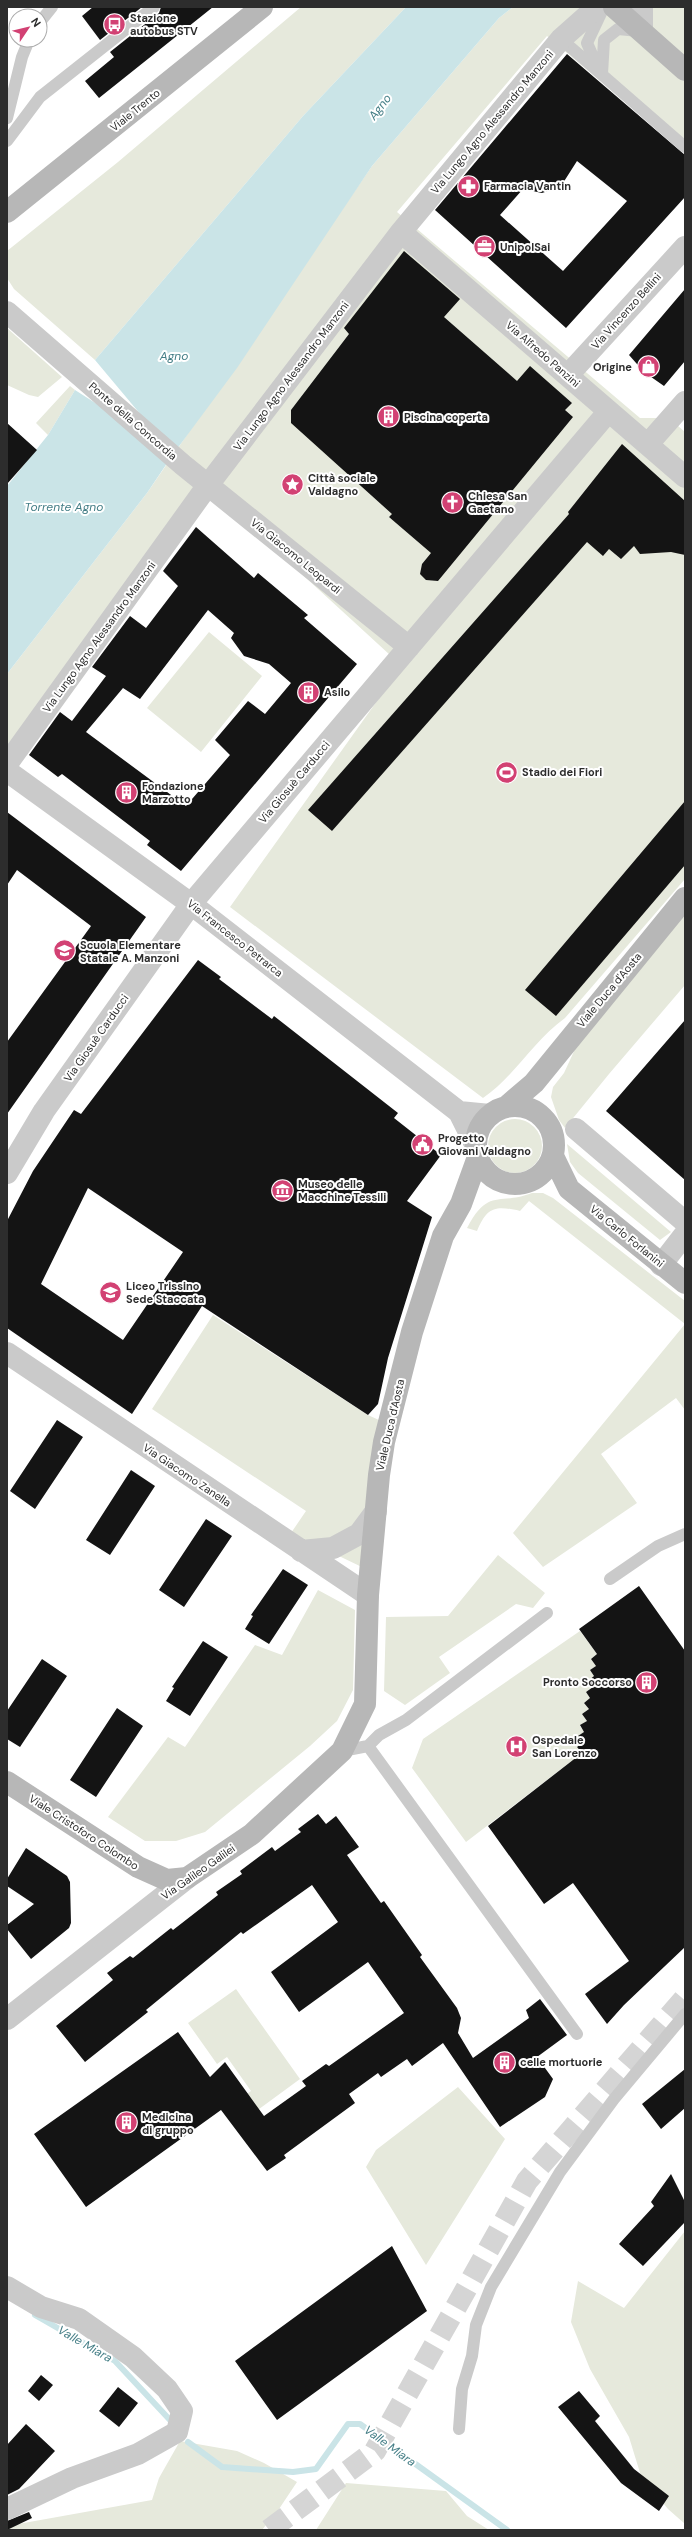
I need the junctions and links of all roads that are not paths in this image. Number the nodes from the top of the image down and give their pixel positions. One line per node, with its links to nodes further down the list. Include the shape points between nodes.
1 (154, 7): 13 (lane, via 40,98)
2 (262, 7): 15 (street, Viale Trento)
3 (597, 7): 8 (street, Via Lungo Agno Alessandro Manzoni)
4 (604, 7): 11 (lane, via 586,43)
5 (614, 7): 7 (street)
6 (642, 7): 7 (street)
7 (642, 31): 10 (street); 11 (lane, via 618,29 604,40)
8 (561, 40): 11 (lane); 16 (street, Via Lungo Agno Alessandro Manzoni)
9 (26, 48): 12 (lane)
10 (685, 70)
11 (602, 74): 14 (lane)
12 (7, 118)
13 (7, 141)
14 (685, 146)
15 (7, 212)
16 (401, 232): 19 (street, Via Alfredo Panzini); 25 (street, Via Lungo Agno Alessandro Manzoni)
17 (685, 247): 19 (street, Via Vincenzo Bellini)
18 (7, 312): 23 (street, Ponte della Concordia)
19 (568, 375): 21 (street, Via Alfredo Panzini)
20 (685, 402): 22 (street)
21 (608, 412): 22 (street, Via Alfredo Panzini); 26 (street, Via Giosuè Carducci)
22 (648, 444): 24 (street, Via Alfredo Panzini)
23 (183, 465): 25 (street, Via Giacomo Leopardi)
24 (685, 477)
25 (208, 485): 26 (street, Via Giacomo Leopardi); 27 (street, Via Lungo Agno Alessandro Manzoni)
26 (409, 647): 30 (street, Via Giosuè Carducci)
27 (7, 764)
28 (7, 771): 30 (street, Via Francesco Petrarca)
29 (685, 898): 31 (street, Viale Duca d'Aosta)
30 (191, 904): 33 (street, Via Francesco Petrarca); 38 (street, Via Giosuè Carducci, via 44,1111)
31 (534, 1082): 32 (street, Viale Duca d'Aosta); 34 (street)
32 (498, 1111): 33 (street); 34 (street, via 524,1107); 36 (street, via 480,1129)
33 (459, 1112): 36 (street)
34 (540, 1115): 37 (street, via 553,1134)
35 (576, 1129): 43 (street)
36 (477, 1152): 40 (street, via 484,1168 492,1177); 42 (street, Viale Duca d'Aosta)
37 (553, 1156): 39 (street, via 544,1172); 41 (street)
38 (7, 1173)
39 (536, 1178): 40 (street, via 514,1184); 41 (street)
40 (503, 1182): 42 (street)
41 (569, 1189): 45 (street, Via Carlo Forlanini)
42 (461, 1204): 48 (street, Viale Duca d'Aosta, via 443,1236 412,1332 384,1442)
43 (685, 1222)
44 (685, 1234): 45 (street)
45 (661, 1265): 46 (street, Via Carlo Forlanini)
46 (685, 1283)
47 (7, 1353): 50 (street, Via Giacomo Zanella)
48 (376, 1511): 50 (street, via 359,1534 333,1548); 52 (street, Viale Duca d'Aosta)
49 (685, 1534): 51 (lane, via 658,1546)
50 (301, 1551): 52 (street, Via Giacomo Zanella)
51 (610, 1578)
52 (368, 1595): 54 (street, Viale Duca d'Aosta)
53 (547, 1613): 55 (lane, via 406,1720 379,1735)
54 (365, 1704): 56 (street, Via Galileo Galilei)
55 (368, 1746): 56 (lane); 61 (lane)
56 (342, 1751): 58 (street, Via Galileo Galilei, via 252,1834)
57 (7, 1782): 58 (street, Viale Cristoforo Colombo, via 138,1867 167,1880)
58 (187, 1878): 60 (street, Via Galileo Galilei)
59 (685, 2014): 63 (lane, via 614,2099 560,2172 491,2286 476,2325 472,2356 462,2389)
60 (7, 2019)
61 (578, 2034)
62 (7, 2287): 64 (street, via 41,2307 79,2319 133,2357 167,2389 182,2411 177,2432 138,2454 72,2478)
63 (459, 2429)
64 (7, 2509)

